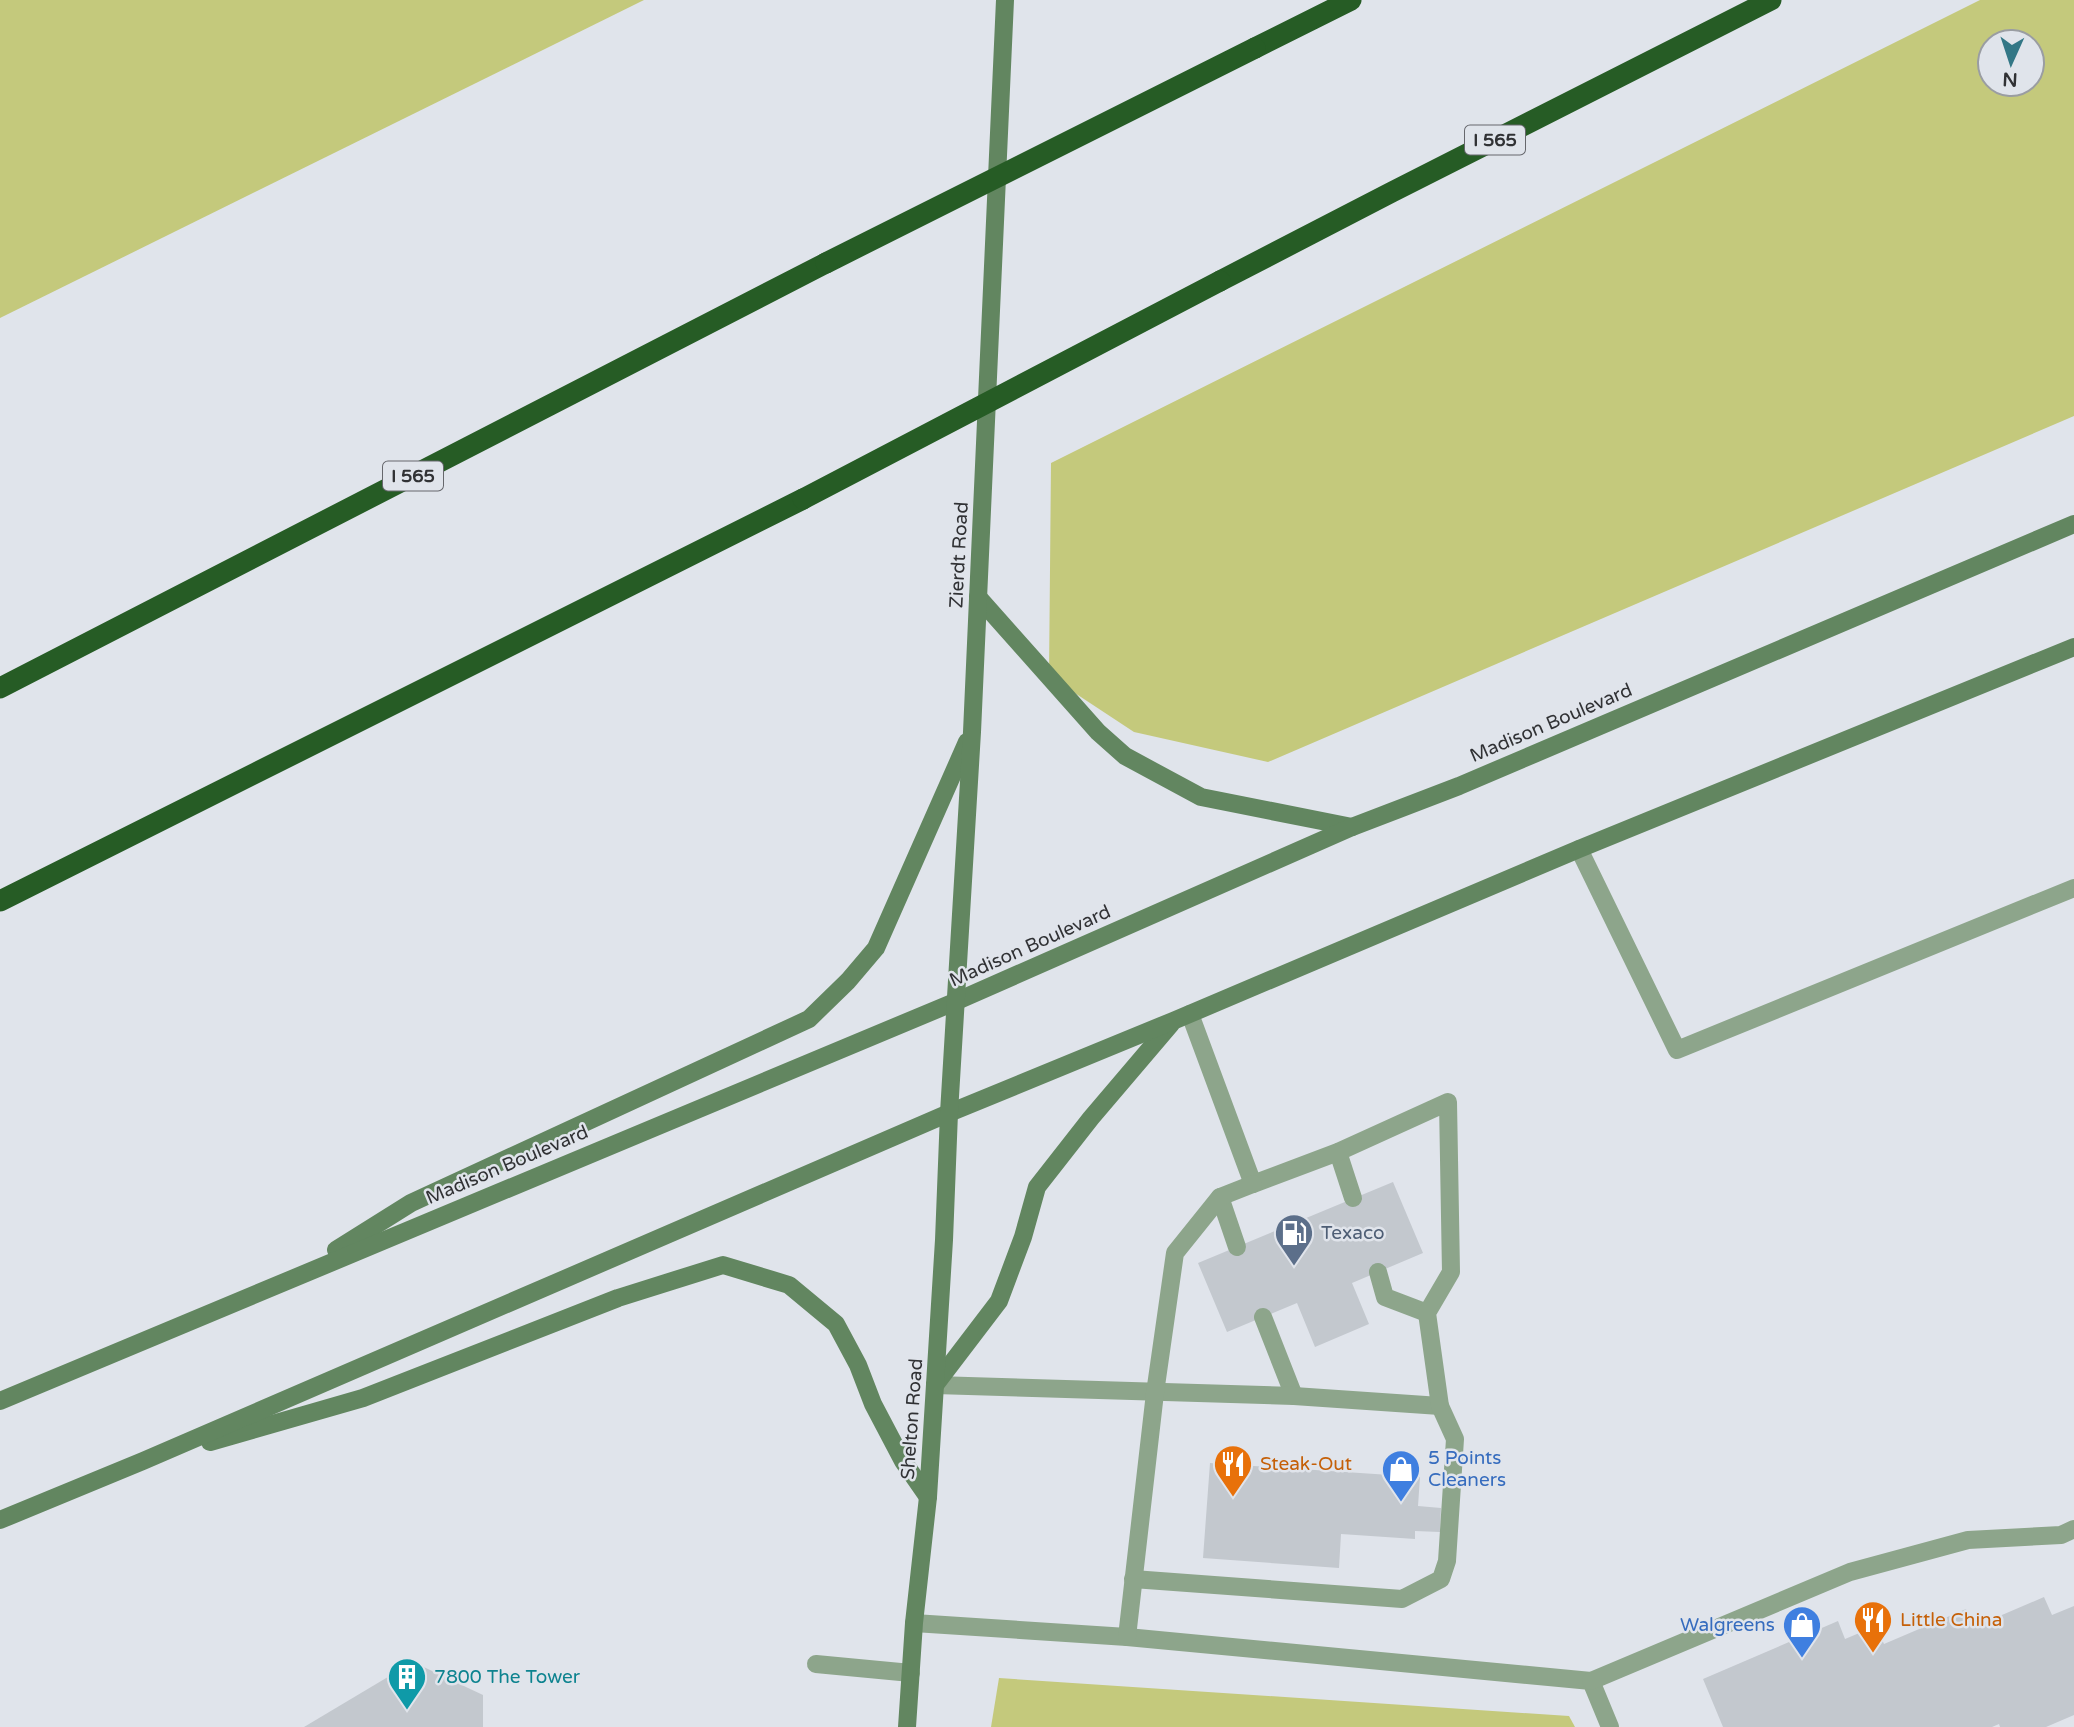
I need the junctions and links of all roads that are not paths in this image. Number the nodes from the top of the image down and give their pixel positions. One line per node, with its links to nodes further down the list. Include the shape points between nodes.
1 (1005, 0): 5 (main road, Zierdt Road)
2 (1351, 0): 7 (highway, I 565, bridge, via 825,263)
3 (1771, 0): 12 (highway, I 565, bridge, via 803,499)
4 (2074, 524): 9 (main road, Madison Boulevard, via 1459,786)
5 (978, 597): 8 (main road, Zierdt Road); 9 (main road, via 1098,732 1125,756 1201,797)
6 (2074, 647): 10 (main road)
7 (0, 688)
8 (972, 732): 13 (main road, Zierdt Road); 23 (main road, via 876,948 809,1019 411,1203)
9 (1352, 827): 13 (main road, Madison Boulevard)
10 (1579, 849): 11 (lane, via 1676,1050); 14 (main road)
11 (2074, 888)
12 (0, 901)
13 (957, 1001): 16 (main road, Zierdt Road); 23 (main road, Madison Boulevard)
14 (1190, 1014): 15 (main road); 18 (lane)
15 (1173, 1021): 16 (main road); 26 (main road, via 1037,1187 999,1301)
16 (949, 1113): 26 (main road, Shelton Road); 31 (main road)
17 (1338, 1152): 18 (lane); 20 (lane); 24 (lane, via 1448,1102 1451,1272)
18 (1253, 1184): 19 (lane)
19 (1220, 1197): 21 (lane); 27 (lane, via 1175,1253)
20 (1353, 1198)
21 (1237, 1247)
22 (1378, 1272): 24 (lane, via 1385,1297)
23 (292, 1278): 29 (main road, Madison Boulevard)
24 (1427, 1313): 30 (lane)
25 (1263, 1317): 28 (lane)
26 (935, 1385): 27 (lane); 32 (main road, Shelton Road)
27 (1155, 1393): 28 (lane); 35 (lane)
28 (1294, 1396): 30 (lane)
29 (0, 1401)
30 (1440, 1406): 35 (lane, via 1455,1439 1447,1561 1441,1579 1402,1599)
31 (142, 1461): 32 (main road, via 363,1398 618,1298 723,1265 789,1285 836,1324 879,1415); 33 (main road)
32 (928, 1497): 36 (main road, Shelton Road)
33 (0, 1520)
34 (2074, 1529): 40 (lane, via 2061,1535 1968,1540 1850,1572)
35 (1133, 1579): 37 (lane)
36 (915, 1623): 37 (lane); 39 (main road, Shelton Road)
37 (1127, 1637): 40 (lane)
38 (816, 1664): 39 (lane)
39 (911, 1672): 41 (main road, Shelton Road)
40 (1591, 1681): 42 (lane)
41 (907, 1727)
42 (1610, 1727)

